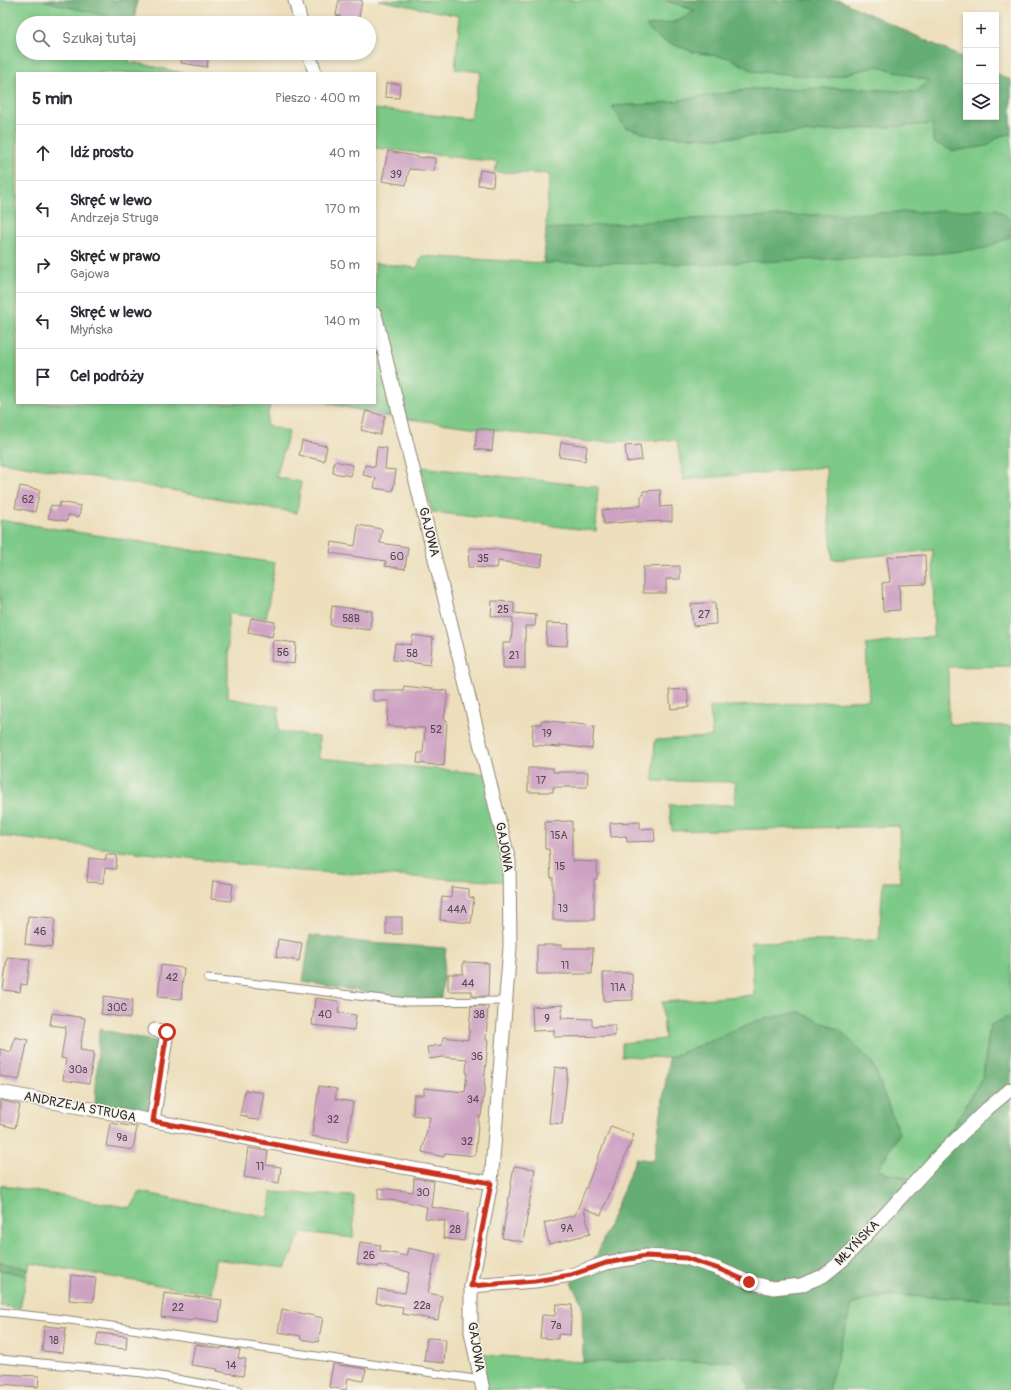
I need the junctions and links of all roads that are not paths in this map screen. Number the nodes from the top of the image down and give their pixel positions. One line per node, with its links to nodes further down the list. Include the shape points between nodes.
1 (295, 0): 2 (street)
2 (299, 16)
3 (312, 60): 4 (street)
4 (315, 72)
5 (376, 318): 7 (street, GAJOWA, via 509,860 510,947)
6 (208, 979): 7 (lane, via 406,1002)
7 (506, 1001): 12 (street, GAJOWA)
8 (155, 1030): 11 (street, via 167,1032)
9 (1011, 1089): 13 (street, MŁYŃSKA, via 937,1158 844,1259 823,1276 801,1285 773,1288 749,1282 686,1258 646,1256 606,1263 571,1275 535,1281)
10 (0, 1092): 11 (street, ANDRZEJA STRUGA)
11 (153, 1121): 12 (street, ANDRZEJA STRUGA)
12 (491, 1183): 13 (street, GAJOWA)
13 (471, 1286): 16 (street, GAJOWA, via 470,1332)
14 (0, 1312): 16 (lane, via 63,1319)
15 (0, 1359): 17 (lane, via 142,1373)
16 (482, 1385)
17 (239, 1390)

